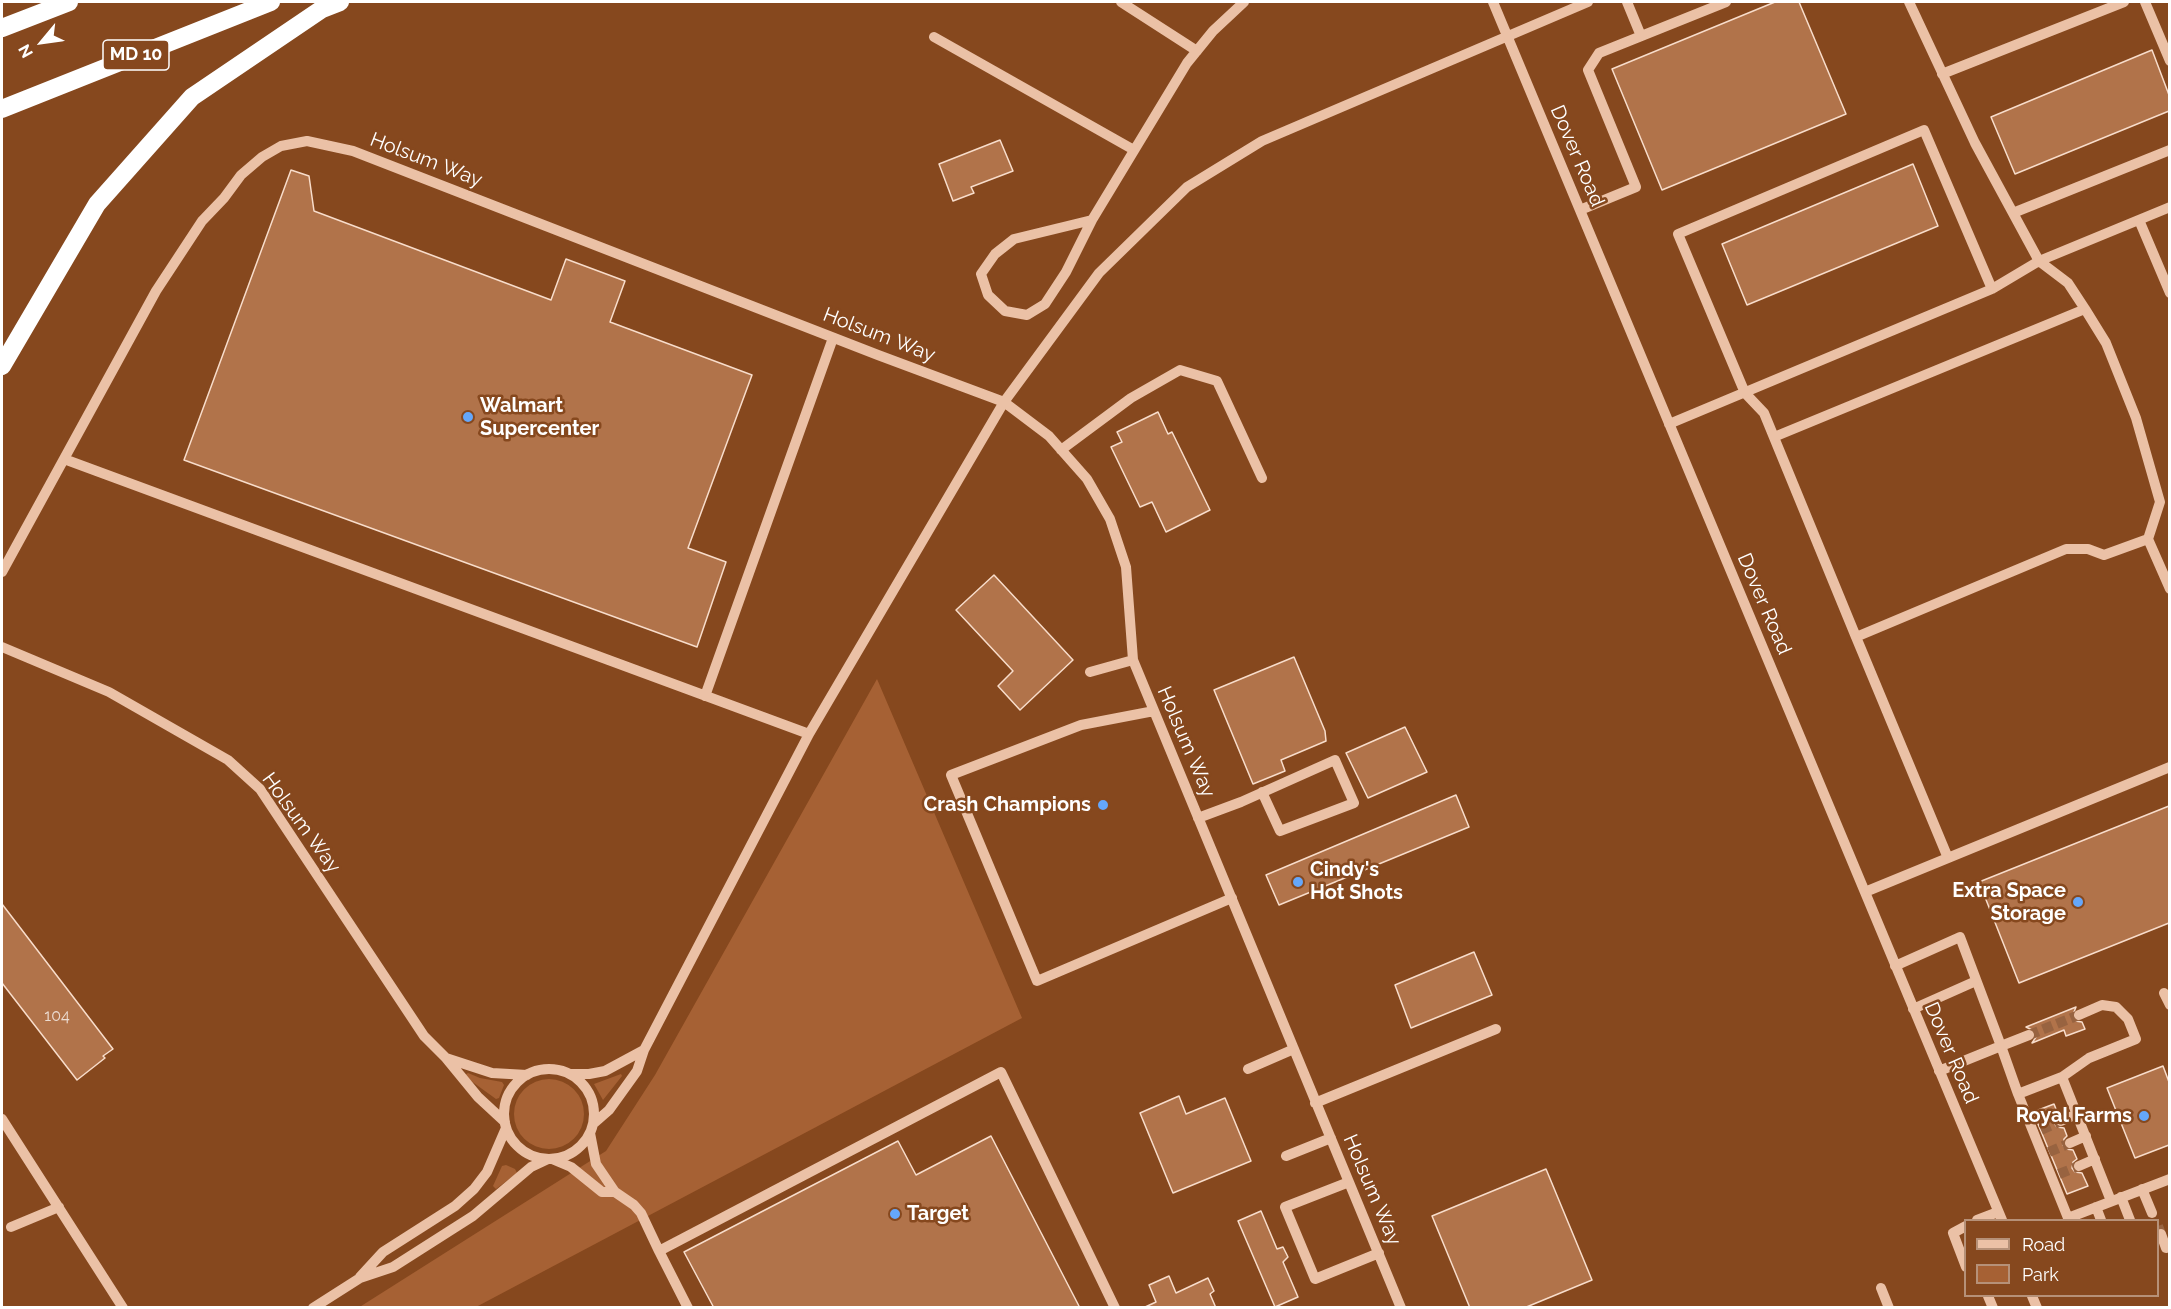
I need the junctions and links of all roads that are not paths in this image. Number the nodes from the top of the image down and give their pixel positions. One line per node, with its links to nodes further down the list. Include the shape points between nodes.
1 (69, 2): 13 (highway)
2 (271, 2): 20 (highway, MD 10)
3 (340, 2): 33 (highway, via 322,9 192,97 97,204)
4 (1121, 2): 17 (street)
5 (1244, 2): 17 (street)
6 (1493, 2): 16 (street, Dover Road)
7 (1588, 2): 16 (street)
8 (1627, 2): 14 (street)
9 (1726, 2): 14 (street)
10 (1909, 2): 19 (street)
11 (2124, 2): 19 (street)
12 (2145, 2): 18 (street)
13 (2, 28)
14 (1641, 36): 24 (street, via 1599,53 1588,70 1636,187)
15 (934, 37): 21 (street)
16 (1508, 37): 24 (street, Dover Road); 35 (street, via 1262,141 1186,187 1099,273)
17 (1197, 51): 21 (street)
18 (2169, 61)
19 (1942, 74): 25 (street)
20 (2, 109)
21 (1134, 150): 26 (street)
22 (2169, 150): 25 (street)
23 (2169, 207): 27 (street)
24 (1580, 210): 36 (street, Dover Road)
25 (2013, 213): 28 (street)
26 (1092, 220): 26 (street, via 1045,304 1027,315 1005,311 987,295 981,274 995,254 1014,239)
27 (2139, 220): 28 (street); 30 (street)
28 (2039, 261): 29 (street); 31 (street, via 2068,283)
29 (1992, 289): 34 (street); 34 (street, via 1924,130 1678,234)
30 (2169, 293)
31 (2085, 309): 37 (street); 41 (street, via 2106,343 2136,418 2160,502)
32 (833, 338): 35 (street, Holsum Way); 39 (street, Holsum Way, via 353,151 307,141 281,146 262,157 202,221 161,283); 48 (street)
33 (2, 366)
34 (1745, 393): 36 (street); 37 (street, via 1764,413)
35 (1004, 402): 38 (street, Holsum Way); 50 (street)
36 (1669, 424): 55 (street, Dover Road)
37 (1774, 437): 44 (street)
38 (1061, 450): 40 (street, via 1131,398 1180,370 1217,381); 46 (street, Holsum Way, via 1087,479 1110,519 1126,567)
39 (64, 459): 42 (street, Holsum Way); 48 (street)
40 (1262, 478)
41 (2148, 540): 43 (street); 44 (street, via 2104,555 2088,549 2066,549)
42 (2, 572)
43 (2169, 589)
44 (1856, 637): 54 (street)
45 (2, 647): 68 (street, Holsum Way, via 109,692 228,760 260,789 424,1036)
46 (1132, 660): 47 (street); 49 (street, Holsum Way)
47 (1090, 672)
48 (705, 696): 50 (street)
49 (1154, 711): 53 (street, Holsum Way); 56 (street, via 1082,725 951,775 1037,981)
50 (809, 734): 67 (street)
51 (2169, 766): 54 (street)
52 (1262, 792): 52 (street, via 1335,760 1354,803 1280,831); 53 (street)
53 (1198, 818): 56 (street, Holsum Way)
54 (1948, 858): 55 (street)
55 (1865, 892): 57 (street, Dover Road)
56 (1232, 898): 66 (street, Holsum Way)
57 (1896, 966): 58 (street, via 1960,937); 61 (street, Dover Road)
58 (1976, 981): 61 (street); 65 (street)
59 (2164, 993): 60 (street)
60 (2169, 1005)
61 (1913, 1008): 70 (street, Dover Road)
62 (2079, 1014): 73 (street, via 2102,1005 2116,1007 2128,1019 2136,1039 2089,1058)
63 (1496, 1029): 75 (street)
64 (2029, 1035): 65 (street)
65 (2001, 1046): 70 (street); 74 (street)
66 (1294, 1049): 69 (street); 75 (street, Holsum Way)
67 (644, 1050): 71 (street, via 604,1071); 80 (street, via 637,1071)
68 (446, 1058): 72 (street, via 492,1072); 79 (street, Holsum Way)
69 (1248, 1069)
70 (1939, 1071): 96 (street, Dover Road)
71 (571, 1074): 72 (street, via 549,1069); 80 (street, via 592,1101)
72 (526, 1075): 79 (street, via 508,1095 504,1108)
73 (2062, 1077): 74 (street); 76 (street)
74 (2018, 1094): 97 (street, via 2055,1176)
75 (1315, 1103): 82 (street, Holsum Way)
76 (2077, 1114): 78 (street); 81 (street)
77 (2, 1119): 93 (street)
78 (2061, 1121)
79 (506, 1125): 85 (street, via 522,1150); 108 (street, via 488,1172 474,1188 455,1206 383,1252)
80 (592, 1128): 85 (street, via 575,1151); 91 (street, via 596,1164)
81 (2086, 1136): 83 (street); 86 (street)
82 (1331, 1138): 84 (street); 89 (street, Holsum Way)
83 (2070, 1143)
84 (1286, 1156)
85 (550, 1159): 91 (street, via 572,1167 602,1192); 108 (street, via 531,1167 473,1216 393,1268)
86 (2095, 1159): 87 (street); 92 (street)
87 (2079, 1166)
88 (2169, 1179): 90 (street)
89 (1349, 1182): 106 (street, Holsum Way); 106 (street, via 1285,1207 1315,1279)
90 (2142, 1189): 92 (street); 95 (street)
91 (615, 1192): 105 (street, via 641,1213)
92 (2116, 1199): 94 (street); 100 (street)
93 (59, 1207): 101 (street); 110 (street)
94 (2096, 1207): 98 (street); 99 (street)
95 (2152, 1213)
96 (2000, 1216)
97 (2067, 1219)
98 (2069, 1219)
99 (2100, 1219)
100 (2129, 1219)
101 (11, 1227)
102 (1964, 1227): 107 (street, via 1953,1233)
103 (2161, 1234): 104 (street)
104 (2164, 1249)
105 (659, 1251): 112 (street); 113 (street, via 1001,1072)
106 (1379, 1254): 114 (street, Holsum Way)
107 (1964, 1264)
108 (360, 1278): 111 (street)
109 (1881, 1288): 115 (street)
110 (121, 1307)
111 (313, 1308)
112 (688, 1308)
113 (1115, 1308)
114 (1401, 1308)
115 (1889, 1308)

